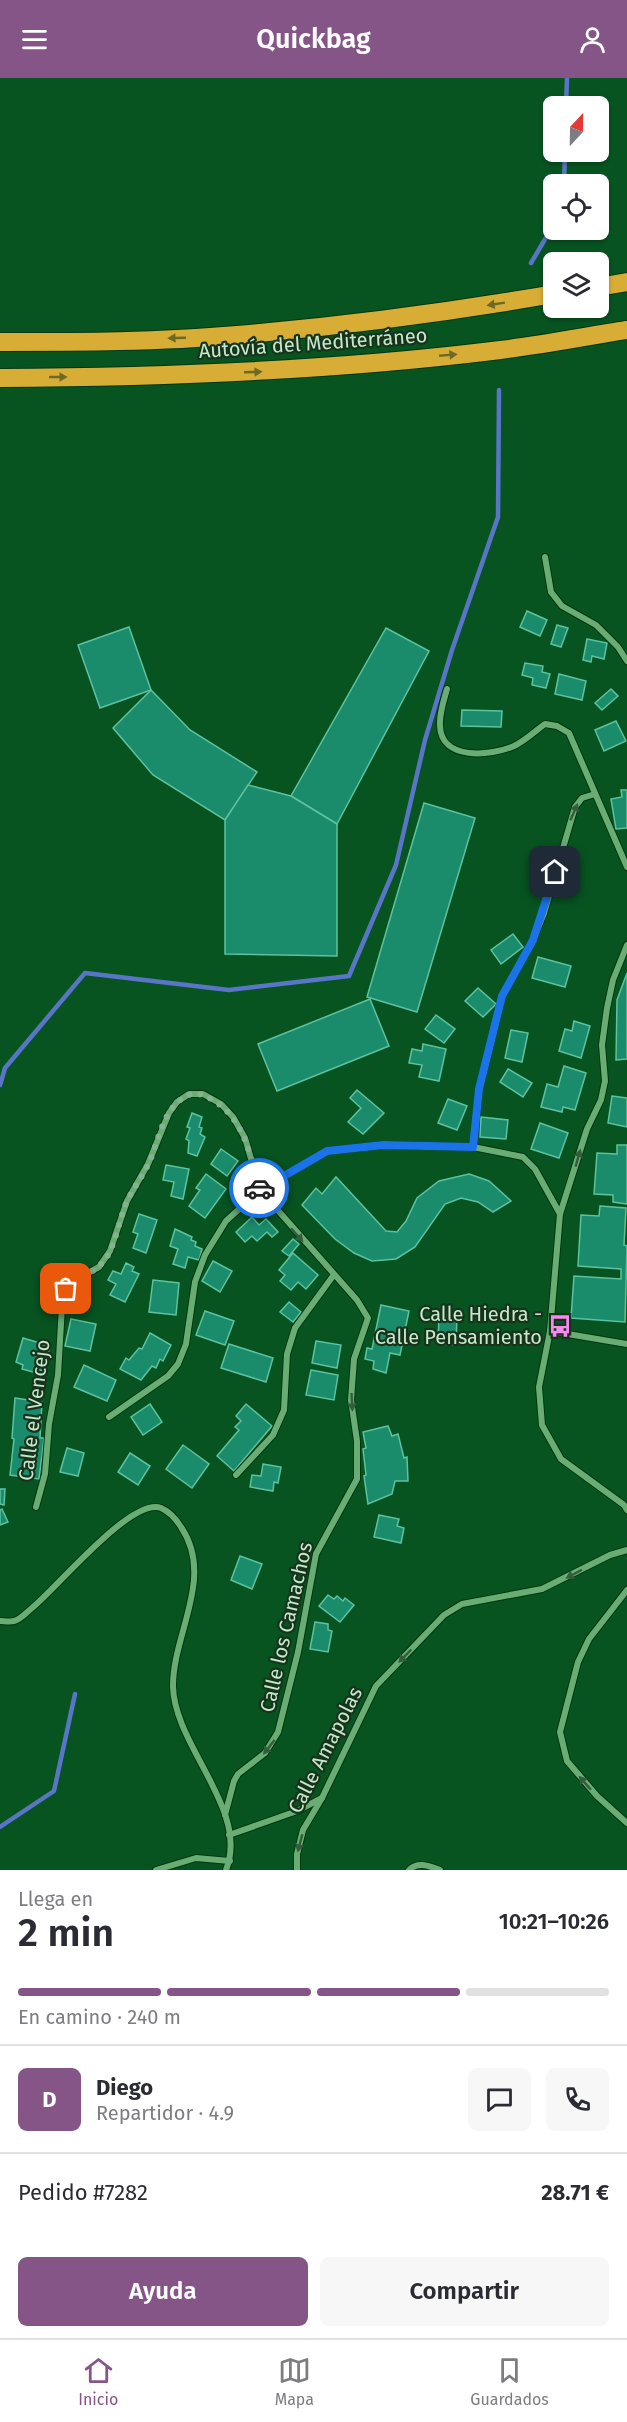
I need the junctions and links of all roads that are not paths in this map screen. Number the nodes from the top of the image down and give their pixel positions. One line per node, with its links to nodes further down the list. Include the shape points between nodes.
1 (627, 282): 2 (highway)
2 (609, 285)
3 (543, 296): 5 (highway, Autovía del Mediterráneo, one-way to 5, via 236,336)
4 (627, 330): 6 (highway, Autovía del Mediterráneo, one-way to 4, via 275,371 492,351)
5 (0, 342)
6 (0, 378)
7 (545, 556): 8 (street, via 551,592 562,606 596,625)
8 (627, 661)
9 (447, 689): 10 (street, via 440,727 444,741 455,750 494,753 515,746 545,724 557,726 569,733)
10 (595, 794): 11 (street); 13 (street, one-way to 10, via 479,1089 502,996 540,922 575,807 582,798)
11 (627, 867)
12 (627, 945): 15 (street, one-way to 12, via 587,1129 601,1100 606,1008)
13 (473, 1147): 14 (street, via 383,1145 327,1151); 15 (street, via 523,1157 535,1169)
14 (260, 1190): 16 (street, Calle los Camachos, one-way to 16); 19 (street, via 226,1221 205,1255 195,1282 186,1344 178,1364 168,1376); 21 (street, Calle el Vencejo, via 245,1138 227,1111 203,1094 189,1094 177,1102 117,1225 110,1251 99,1267 66,1289 45,1474)
15 (560, 1214): 17 (street)
16 (333, 1276): 20 (street, via 295,1328 287,1354 284,1410 273,1436); 27 (street, Calle los Camachos, one-way to 27, via 357,1300 368,1318 353,1369 351,1400 357,1479 316,1554 278,1732 265,1753 238,1774)
17 (550, 1331): 18 (street); 22 (street, via 539,1387 542,1425 561,1459)
18 (627, 1344)
19 (109, 1418)
20 (236, 1475)
21 (36, 1507)
22 (627, 1510)
23 (627, 1550): 26 (street, Calle Amapolas, one-way to 26, via 542,1589 462,1604 444,1615 376,1686)
24 (627, 1590): 28 (street, one-way to 24, via 567,1761 560,1732 578,1662 589,1640)
25 (0, 1621): 27 (street, via 15,1622 105,1536 137,1511 150,1506 174,1517 192,1550 194,1573 175,1667 176,1706)
26 (322, 1798): 29 (street); 33 (street, Calle Amapolas, one-way to 33, via 303,1830)
27 (225, 1815): 29 (street)
28 (627, 1823)
29 (229, 1835): 30 (street)
30 (230, 1861): 31 (street, via 196,1858); 32 (street)
31 (156, 1870)
32 (226, 1870)
33 (297, 1870)
34 (409, 1870): 35 (street, via 425,1864)
35 (440, 1870)

